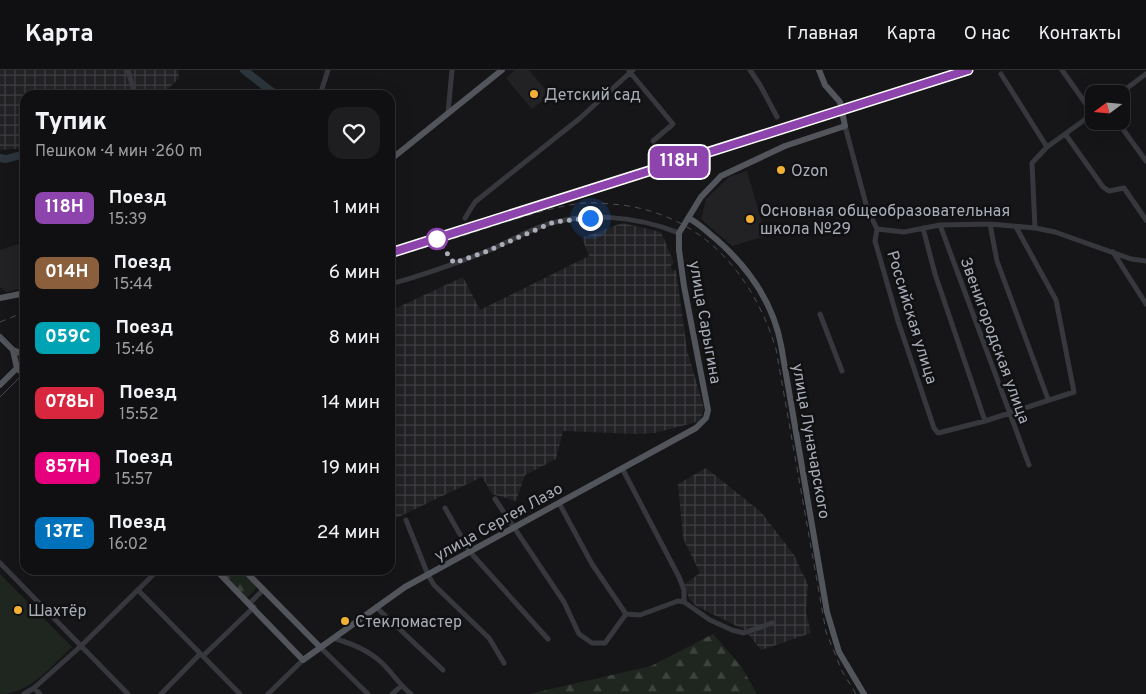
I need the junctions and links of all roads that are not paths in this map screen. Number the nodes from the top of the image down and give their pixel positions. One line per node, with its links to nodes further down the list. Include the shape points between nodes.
1 (128, 70): 14 (street)
2 (328, 70): 15 (street)
3 (452, 70): 17 (street)
4 (502, 70): 17 (main road)
5 (750, 70): 18 (street)
6 (819, 70): 20 (main road, Российская улица, via 825,85 840,102)
7 (1062, 70): 16 (street)
8 (630, 71): 23 (street, via 673,124); 27 (street, via 579,120 475,202)
9 (1001, 74): 24 (street)
10 (1146, 74): 11 (street)
11 (1138, 80): 12 (street); 13 (street)
12 (1146, 80)
13 (1130, 86)
14 (134, 90)
15 (322, 90)
16 (1085, 102)
17 (448, 113): 25 (main road)
18 (777, 117)
19 (1085, 121): 22 (street)
20 (845, 126): 28 (main road, улица Сарыгина, via 785,146 721,176 701,197); 35 (street, Российская улица, via 867,208)
21 (1124, 130): 26 (street)
22 (1066, 135): 24 (street); 29 (street, via 1103,187 1109,191 1124,188)
23 (653, 141)
24 (1047, 147): 34 (street, via 1032,163)
25 (395, 156)
26 (1146, 161)
27 (465, 218)
28 (688, 218): 36 (main road, улица Сарыгина); 95 (main road, улица Луначарского, via 732,253 751,274 774,318 827,612 839,652)
29 (1146, 220)
30 (990, 224): 31 (street); 32 (street); 52 (street, via 997,261)
31 (940, 225): 33 (street); 53 (street, Звенигородская улица)
32 (1016, 227): 34 (street); 52 (street, via 1056,300 1074,392)
33 (923, 228): 35 (street, via 904,232); 54 (street, via 935,274)
34 (1035, 228): 37 (street)
35 (877, 229): 54 (street, Российская улица, via 875,241 934,428 938,433)
36 (680, 233): 39 (street, via 627,219 590,218 554,222 485,252); 55 (main road, улица Сарыгина, via 678,250 708,410 706,418)
37 (1113, 252): 38 (street); 42 (street)
38 (1146, 261)
39 (395, 282)
40 (20, 294): 41 (main road)
41 (0, 298)
42 (1146, 304)
43 (820, 314): 50 (street)
44 (0, 338): 45 (main road)
45 (13, 350): 46 (main road); 48 (main road)
46 (20, 354)
47 (20, 365): 48 (street)
48 (17, 368): 49 (main road); 51 (main road)
49 (20, 371)
50 (842, 371)
51 (0, 385)
52 (1048, 399): 53 (street)
53 (1008, 413): 54 (street); 56 (street, Звенигородская улица)
54 (985, 421)
55 (696, 428): 57 (main road, улица Сергея Лазо)
56 (1029, 465)
57 (622, 468): 59 (main road, улица Сергея Лазо); 71 (street, via 683,584)
58 (495, 500): 62 (street)
59 (559, 503): 62 (main road, улица Сергея Лазо); 74 (street, via 592,564)
60 (445, 508): 63 (street)
61 (406, 520): 68 (street)
62 (513, 528): 63 (main road, улица Сергея Лазо); 74 (street, via 564,602 584,640 600,644 608,640)
63 (470, 552): 68 (main road, улица Сергея Лазо); 77 (street)
64 (0, 563): 78 (street)
65 (153, 575): 69 (street)
66 (221, 575): 72 (main road)
67 (249, 575): 70 (main road)
68 (428, 575): 73 (main road, улица Сергея Лазо); 82 (street, via 442,594 488,638)
69 (138, 590): 78 (street); 80 (street)
70 (263, 590): 72 (street); 79 (main road)
71 (684, 602): 74 (street, via 666,604 640,615); 75 (street, via 710,620 744,633)
72 (252, 605): 80 (street); 81 (main road)
73 (376, 606): 76 (main road, улица Сергея Лазо); 83 (street)
74 (626, 614)
75 (772, 623)
76 (336, 638): 79 (main road, улица Сергея Лазо); 84 (street, via 362,648 382,663)
77 (548, 639)
78 (81, 646): 85 (street); 88 (street)
79 (320, 646): 81 (main road, улица Сергея Лазо); 92 (street)
80 (202, 655): 89 (street); 90 (street)
81 (303, 660): 91 (street)
82 (504, 663)
83 (443, 670)
84 (401, 686): 93 (street); 94 (street)
85 (34, 688): 86 (street); 87 (street)
86 (24, 694)
87 (40, 694)
88 (128, 694)
89 (161, 694)
90 (240, 694)
91 (268, 694)
92 (368, 694)
93 (392, 694)
94 (411, 694)
95 (864, 694)

